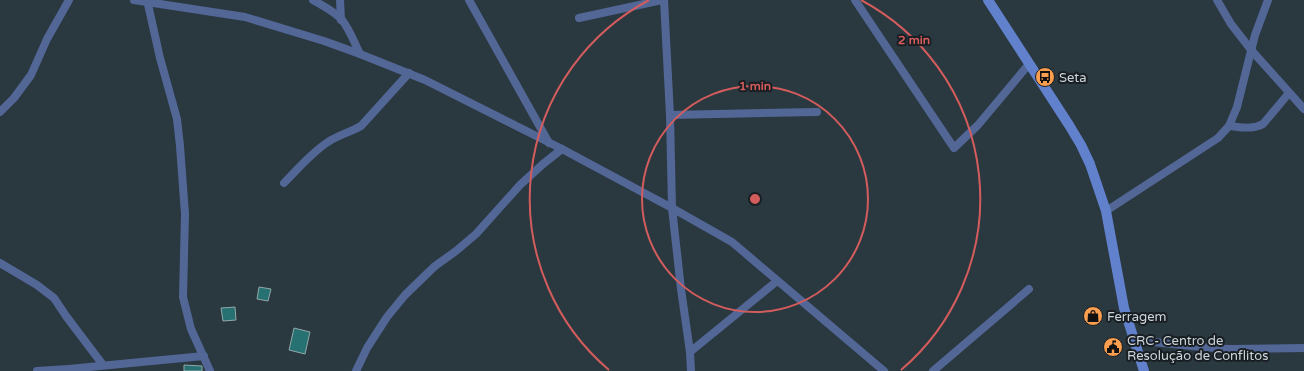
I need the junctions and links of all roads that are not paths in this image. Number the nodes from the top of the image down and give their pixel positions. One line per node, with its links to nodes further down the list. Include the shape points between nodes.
1 (69, 0): 20 (street, via 47,39 31,76)
2 (134, 0): 11 (street)
3 (314, 0): 13 (street, via 331,10)
4 (340, 0): 13 (street)
5 (469, 0): 24 (street)
6 (663, 0): 12 (street); 22 (street)
7 (855, 0): 16 (street, via 954,148 978,125)
8 (988, 0): 16 (main road)
9 (1217, 0): 14 (street, via 1231,24)
10 (1268, 0): 14 (street)
11 (147, 1): 15 (street, via 245,17); 35 (street, via 177,119 185,214 183,297 191,329)
12 (579, 18)
13 (341, 20): 15 (street)
14 (1252, 51): 18 (street); 23 (street, via 1237,107)
15 (360, 54): 17 (street)
16 (1029, 64): 28 (main road, via 1082,145)
17 (409, 73): 24 (street); 26 (street, via 361,126 328,142 310,156)
18 (1289, 93): 19 (street); 23 (street, via 1263,124 1250,128)
19 (1304, 109)
20 (0, 112)
21 (817, 112): 22 (street)
22 (670, 114): 27 (street)
23 (1229, 126): 28 (street, via 1218,138)
24 (550, 143): 25 (street)
25 (562, 149): 27 (street); 40 (street, via 520,185 476,234 435,266 405,295 367,348)
26 (284, 183)
27 (672, 208): 30 (street, via 732,242); 34 (street)
28 (1106, 210): 32 (main road, via 1124,308)
29 (0, 263): 36 (street, via 54,298)
30 (777, 281): 34 (street); 42 (street)
31 (1029, 289): 43 (street)
32 (1133, 340): 33 (street, via 1202,348); 44 (main road)
33 (1304, 348)
34 (690, 352): 41 (street)
35 (204, 356): 36 (street); 39 (street)
36 (103, 365): 37 (street)
37 (68, 370): 38 (street)
38 (36, 371)
39 (210, 371)
40 (356, 371)
41 (691, 371)
42 (884, 371)
43 (933, 371)
44 (1144, 371)

